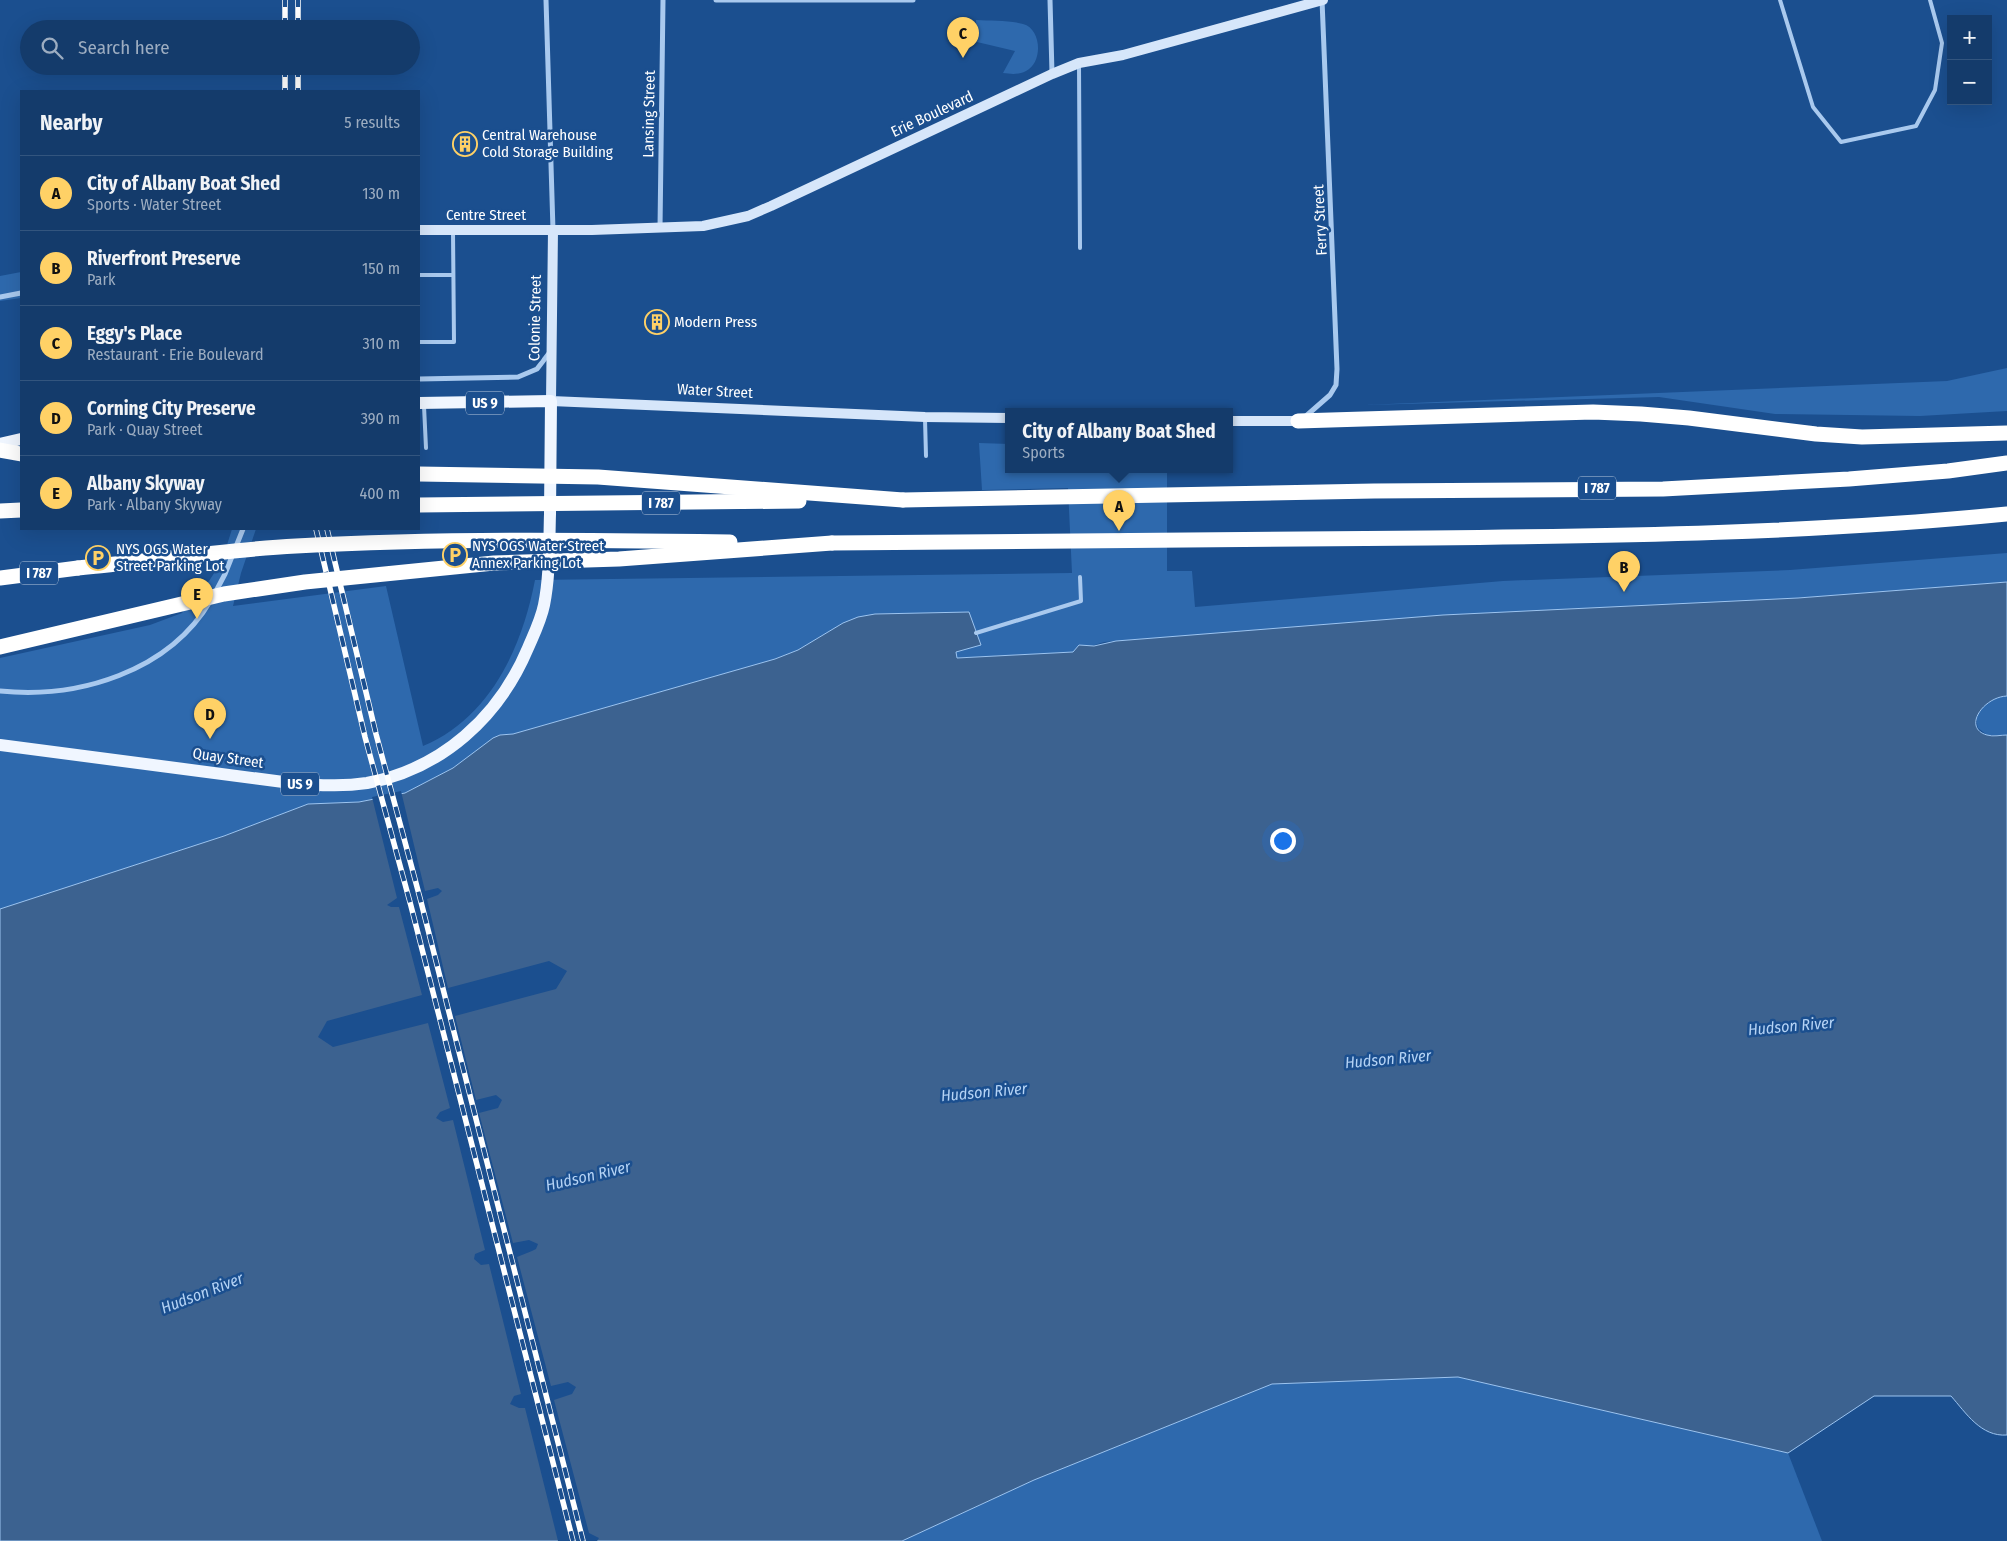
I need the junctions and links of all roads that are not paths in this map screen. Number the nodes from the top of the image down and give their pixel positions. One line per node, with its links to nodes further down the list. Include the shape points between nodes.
1 (546, 0): 15 (street, Colonie Street)
2 (663, 0): 12 (street, Lansing Street)
3 (716, 0): 4 (street)
4 (878, 0): 5 (street)
5 (913, 0)
6 (1050, 0): 11 (street)
7 (1322, 0): 10 (street, Erie Boulevard, via 1123,55); 29 (street, Ferry Street, via 1337,369 1336,385 1330,395)
8 (1780, 0): 9 (lane, via 1814,107 1841,142 1916,126 1935,90 1942,43)
9 (1930, 0)
10 (1079, 63): 11 (street, Erie Boulevard); 16 (lane)
11 (1052, 74): 12 (street, Erie Boulevard, via 748,216 703,226)
12 (660, 228): 15 (street, Erie Boulevard)
13 (420, 230): 14 (street, Centre Street)
14 (453, 230): 15 (street, Centre Street); 18 (lane)
15 (553, 230): 22 (street, Colonie Street)
16 (1080, 248)
17 (420, 275): 18 (lane)
18 (453, 275): 21 (lane, via 454,342)
19 (20, 293): 20 (street)
20 (0, 297)
21 (420, 342)
22 (551, 352): 23 (street, via 537,369 518,377); 24 (street, Colonie Street)
23 (420, 379)
24 (551, 401): 25 (main road, Water Street / US 9); 26 (street, Water Street); 49 (main road, Colonie Street / US 9, via 548,581)
25 (421, 403): 33 (lane)
26 (925, 418): 27 (street, Water Street); 36 (lane)
27 (1005, 418)
28 (1233, 421): 29 (street)
29 (1298, 421): 30 (highway, via 1593,412 1689,418 1862,437)
30 (2007, 433)
31 (20, 440): 32 (main road)
32 (0, 444)
33 (426, 448)
34 (0, 450): 35 (highway)
35 (20, 454)
36 (926, 456)
37 (2007, 463): 39 (highway, I 787, via 1849,479 1663,489 1556,488)
38 (420, 474): 39 (highway, bridge, via 598,477)
39 (903, 500): 40 (highway, I 787, bridge)
40 (420, 505)
41 (20, 510): 42 (highway)
42 (0, 511)
43 (2007, 514): 45 (highway, I 787, via 1863,526 1670,534)
44 (243, 530): 51 (street, via 226,574 209,603 189,628 158,655 126,673 86,686 27,694)
45 (832, 542): 47 (highway, I 787, bridge, via 571,540 313,546 209,553); 50 (highway, bridge, via 619,559 494,563 323,580 224,594)
46 (1080, 577): 48 (lane, via 1081,601)
47 (0, 578)
48 (976, 633)
49 (534, 634): 52 (main road, Quay Street / US 9, via 507,689 472,730 434,759 379,780 340,786 291,783)
50 (0, 647)
51 (0, 691)
52 (0, 745)

